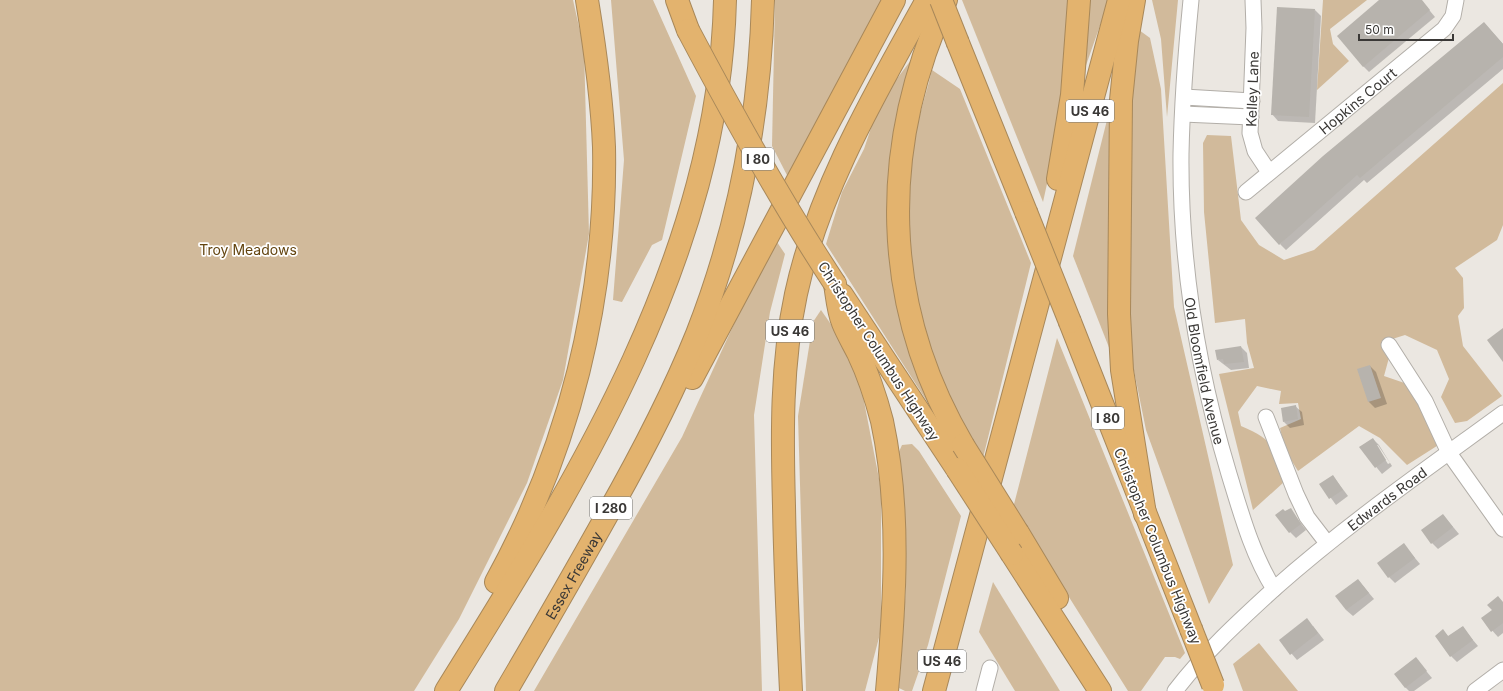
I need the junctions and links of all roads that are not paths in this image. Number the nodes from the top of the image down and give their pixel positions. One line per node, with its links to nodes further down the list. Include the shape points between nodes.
1 (587, 0): 36 (highway, via 599,83 604,147 599,258 590,318 568,410 526,521)
2 (677, 0): 22 (highway, Christopher Columbus Highway / I 80, bridge, via 688,30 764,170)
3 (725, 0): 36 (highway, via 722,52 711,129 681,239 655,313 597,434 510,588)
4 (763, 0): 24 (highway, Essex Freeway, via 761,50 752,131 733,222 715,284)
5 (894, 0): 24 (highway, via 688,385)
6 (927, 0): 38 (highway, US 46, via 839,167 815,228 796,293 786,360 782,438)
7 (941, 0): 28 (highway, Christopher Columbus Highway / I 80, bridge)
8 (946, 0): 34 (highway, bridge, via 926,50 906,133 899,188 898,236 902,279 915,337 934,392 963,445 1084,641)
9 (1079, 0): 21 (highway, via 1072,95 1055,197)
10 (1119, 0): 21 (highway, US 46)
11 (1134, 0): 28 (highway, via 1121,100 1119,314 1122,370)
12 (1191, 0): 15 (street, Old Bloomfield Avenue)
13 (1253, 0): 16 (street, Kelley Lane)
14 (1456, 0): 19 (street, Hopkins Court, via 1453,16 1444,29)
15 (1184, 97): 16 (street); 17 (street, Old Bloomfield Avenue)
16 (1252, 100): 18 (street, Kelley Lane)
17 (1182, 114): 18 (street); 31 (street, Old Bloomfield Avenue, via 1181,156 1186,259 1194,326 1205,383 1219,441 1248,532 1263,571)
18 (1251, 117): 19 (street, Kelley Lane, via 1252,143)
19 (1269, 172): 20 (street, Hopkins Court)
20 (1246, 192)
21 (1060, 221): 40 (highway, US 46)
22 (835, 284): 34 (highway, Christopher Columbus Highway / I 80, bridge); 39 (highway, via 842,322 872,387 888,454 894,549)
23 (1390, 345): 27 (street, via 1425,401)
24 (671, 394): 37 (highway, Essex Freeway / I 280, via 618,495)
25 (1503, 413): 27 (street, Edwards Road)
26 (1266, 417): 30 (street, via 1307,517)
27 (1448, 453): 29 (street); 30 (street, Edwards Road)
28 (1145, 514): 35 (highway, Christopher Columbus Highway / I 80, bridge)
29 (1503, 529)
30 (1327, 543): 31 (street, Edwards Road)
31 (1274, 589): 43 (street, via 1228,631)
32 (990, 668): 41 (street)
33 (1503, 670): 44 (street)
34 (1087, 671): 42 (highway, Christopher Columbus Highway / I 80)
35 (1214, 688)
36 (445, 691)
37 (506, 691)
38 (791, 691)
39 (887, 691)
40 (934, 691)
41 (984, 691)
42 (1100, 691)
43 (1175, 691)
44 (1475, 691)

